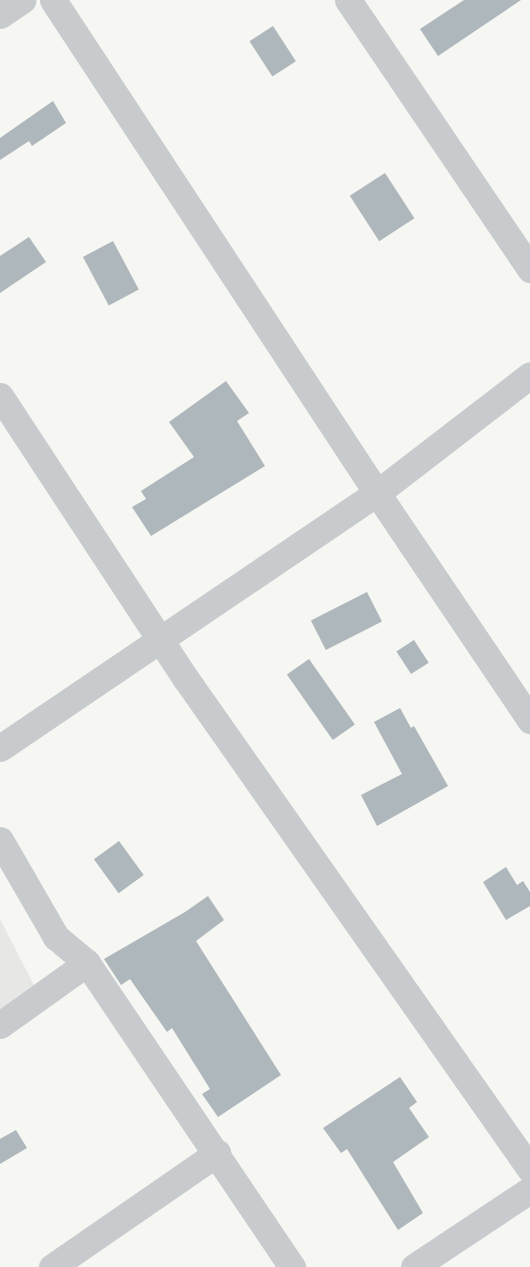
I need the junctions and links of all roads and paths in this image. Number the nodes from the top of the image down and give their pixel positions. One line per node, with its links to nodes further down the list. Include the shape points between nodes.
1 (22, 0): 4 (street)
2 (53, 0): 8 (street)
3 (348, 0): 5 (street)
4 (0, 15)
5 (530, 269)
6 (530, 375): 8 (street)
7 (0, 396): 9 (street)
8 (376, 494): 9 (street); 10 (street)
9 (160, 640): 11 (street); 16 (street)
10 (530, 720)
11 (0, 748)
12 (0, 840): 13 (street, via 56,937)
13 (87, 963): 14 (street); 15 (street)
14 (0, 1025)
15 (217, 1153): 18 (street); 19 (street)
16 (530, 1169)
17 (530, 1190): 20 (street)
18 (52, 1267)
19 (292, 1267)
20 (414, 1267)

